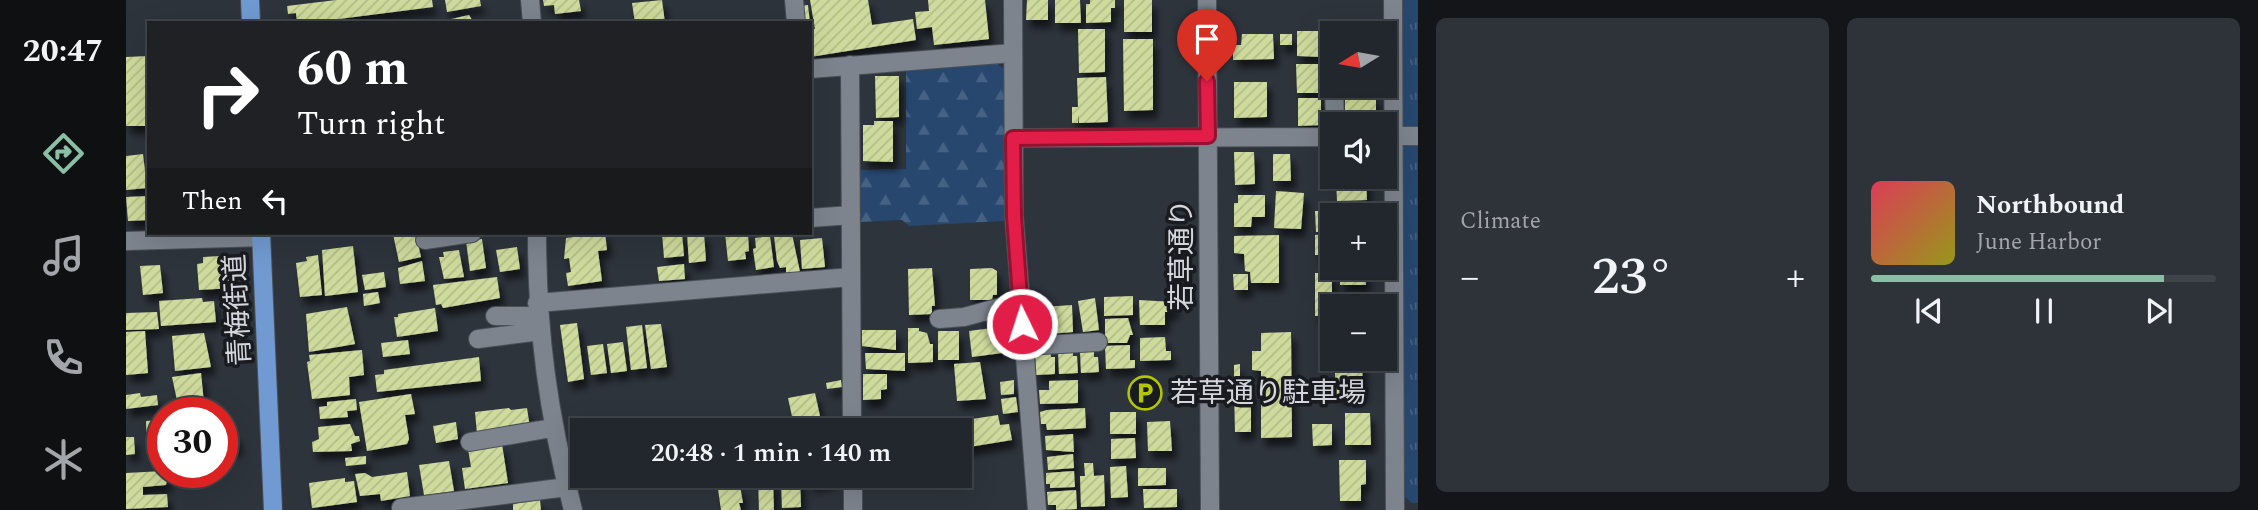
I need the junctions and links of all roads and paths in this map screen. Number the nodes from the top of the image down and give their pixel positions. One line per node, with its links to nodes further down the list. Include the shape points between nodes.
1 (250, 0): 7 (main road)
2 (530, 0): 8 (street)
3 (793, 0): 9 (street)
4 (1013, 0): 10 (street)
5 (1207, 0): 14 (street, 若草通り)
6 (1393, 0): 13 (street)
7 (251, 21)
8 (532, 21)
9 (796, 21)
10 (1013, 53): 11 (street); 18 (street)
11 (850, 65): 12 (street); 20 (street)
12 (812, 68)
13 (1390, 112)
14 (1208, 136): 15 (street); 18 (street); 45 (street, 若草通り)
15 (1320, 136)
16 (1397, 136): 17 (street)
17 (1418, 136)
18 (1013, 138): 28 (street)
19 (1390, 189): 46 (street)
20 (851, 215): 21 (street); 27 (street)
21 (812, 218)
22 (261, 235): 26 (street); 41 (main road, 青梅街道)
23 (459, 235): 25 (street)
24 (537, 235): 30 (street)
25 (425, 240)
26 (126, 241)
27 (851, 277): 30 (street); 35 (street)
28 (1020, 302): 31 (street); 34 (street)
29 (495, 316): 30 (street)
30 (538, 316): 32 (street); 36 (street)
31 (939, 319)
32 (478, 339)
33 (1098, 342): 34 (street)
34 (1024, 346): 44 (street)
35 (852, 418)
36 (552, 428): 37 (street); 38 (street)
37 (470, 443)
38 (567, 487): 40 (street); 42 (street)
39 (853, 488): 43 (street)
40 (401, 508)
41 (273, 510)
42 (573, 510)
43 (853, 510)
44 (1037, 510)
45 (1210, 510)
46 (1395, 510)

